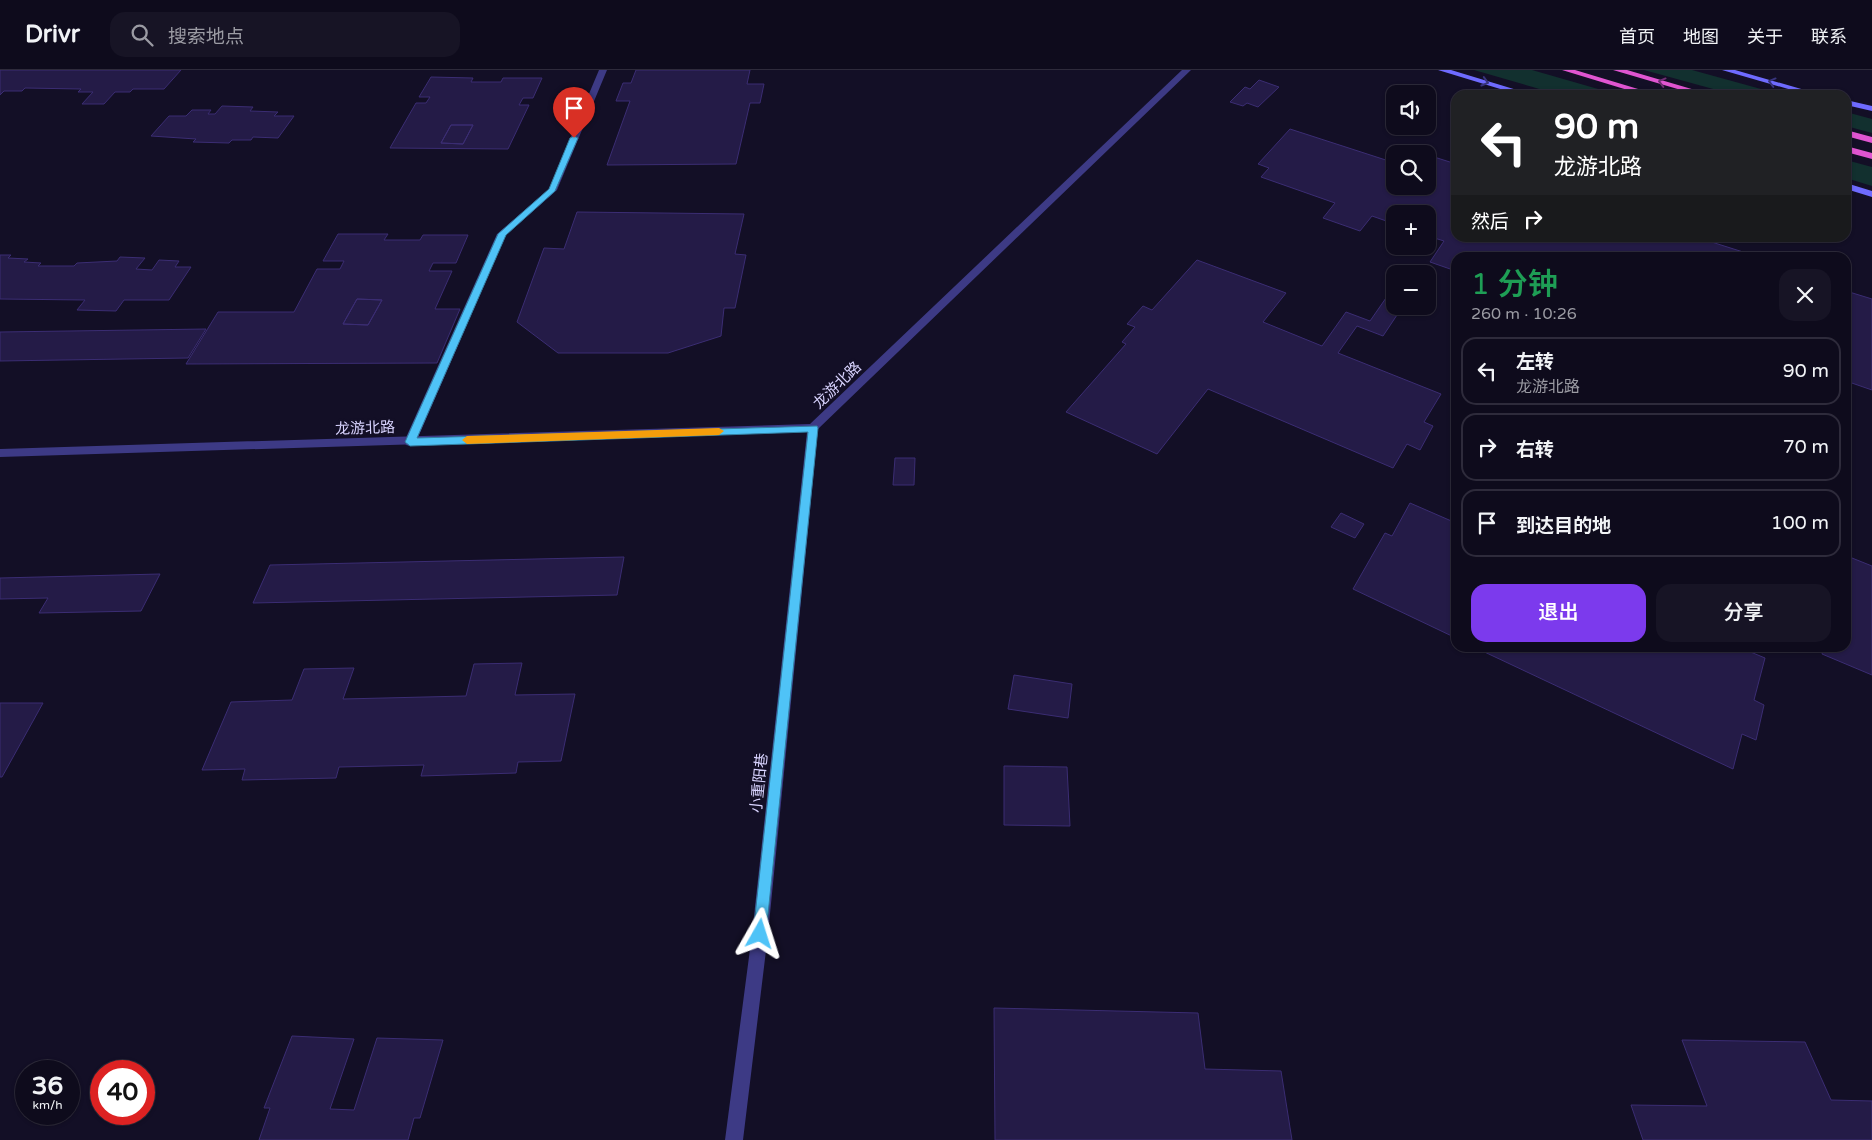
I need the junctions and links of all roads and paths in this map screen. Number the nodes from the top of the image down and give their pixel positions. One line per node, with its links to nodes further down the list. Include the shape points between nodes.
1 (603, 70): 20 (street, via 553,190 502,234)
2 (1187, 70): 19 (street, 龙游北路)
3 (1442, 70): 7 (main road, one-way to 7)
4 (1566, 70): 8 (highway)
5 (1617, 70): 9 (highway, one-way to 5)
6 (1726, 70): 10 (main road, one-way to 6)
7 (1512, 90)
8 (1636, 90)
9 (1690, 90)
10 (1800, 90)
11 (1851, 104): 12 (main road)
12 (1872, 110)
13 (1851, 134): 14 (highway)
14 (1872, 140)
15 (1851, 150): 16 (highway)
16 (1872, 156)
17 (1851, 188): 18 (main road)
18 (1872, 194)
19 (813, 428): 20 (street, 龙游北路); 22 (street, 小重阳巷, via 761,924)
20 (410, 442): 21 (street, 龙游北路)
21 (0, 453)
22 (734, 1140)

